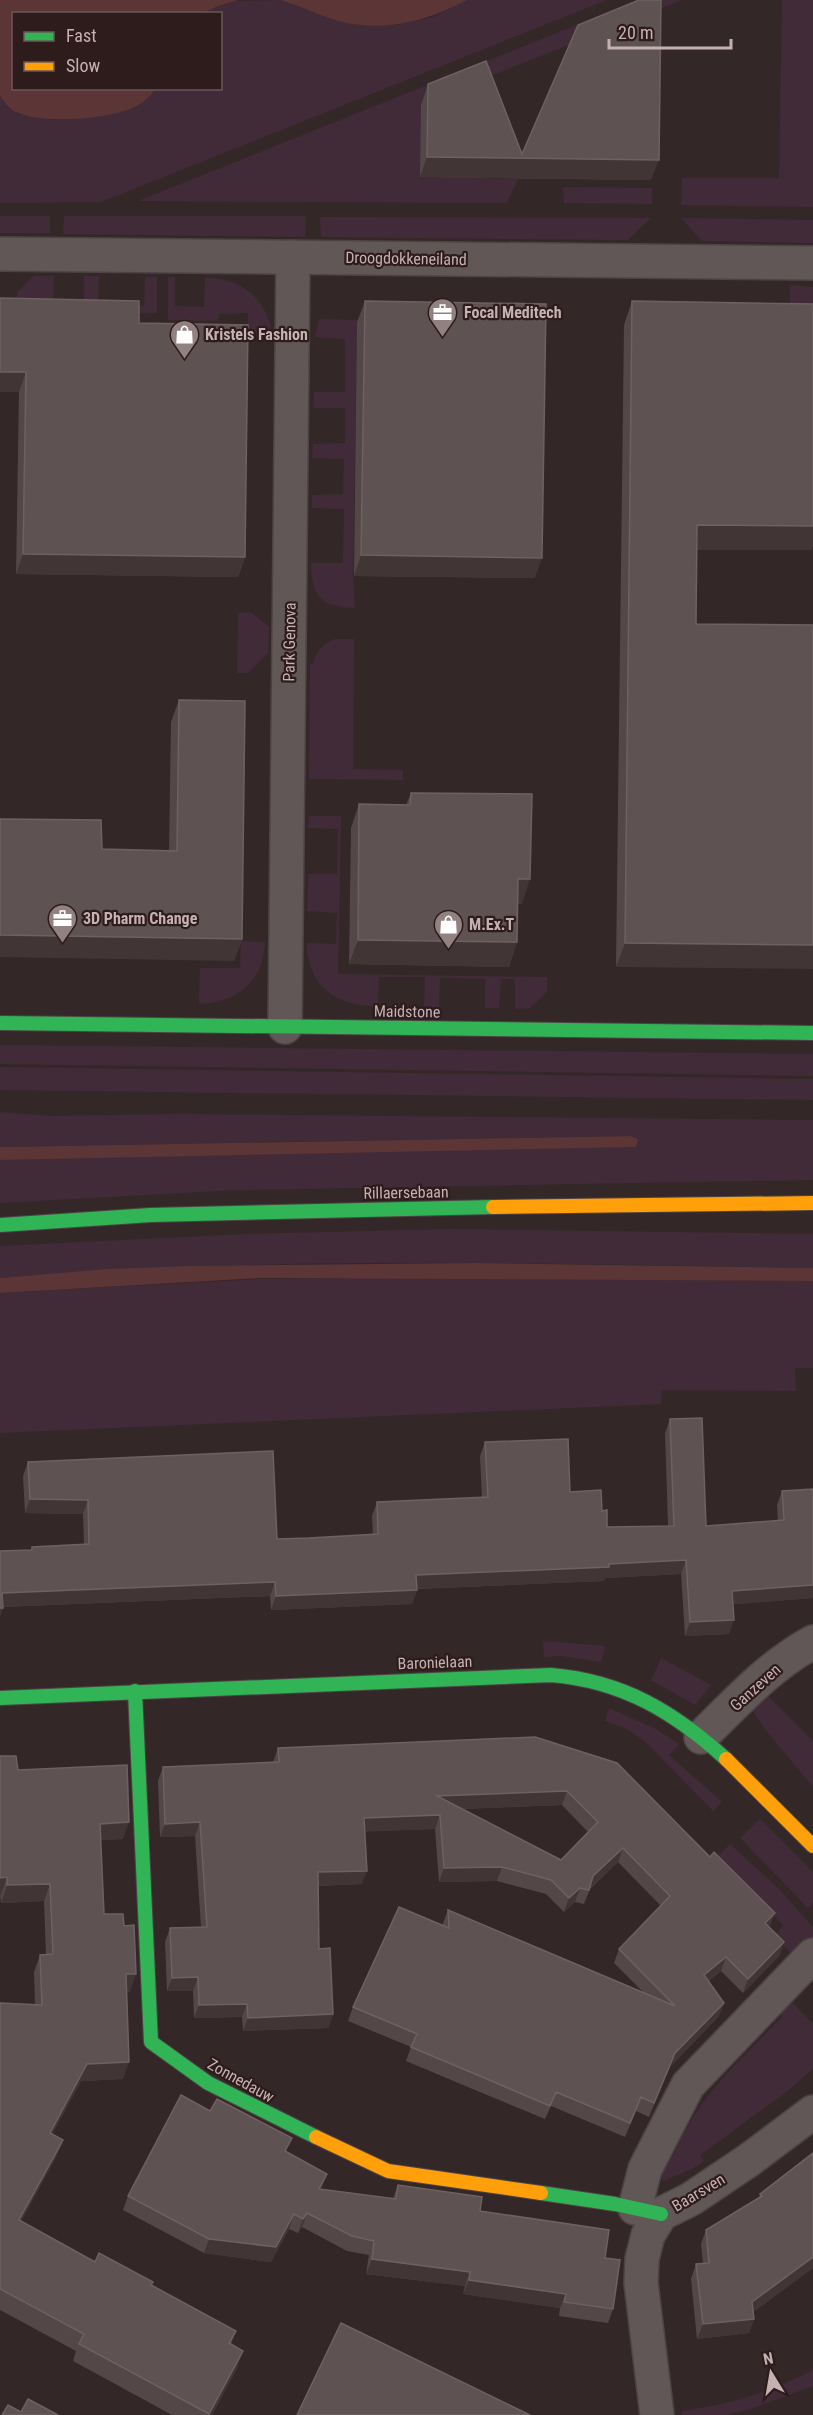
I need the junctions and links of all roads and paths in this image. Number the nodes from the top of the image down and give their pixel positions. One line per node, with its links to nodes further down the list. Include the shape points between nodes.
1 (0, 254): 2 (street, Droogdokkeneiland)
2 (293, 257): 3 (street, Droogdokkeneiland); 5 (street, Park Genova)
3 (813, 263)
4 (0, 1023): 5 (street, Maidstone)
5 (285, 1027): 6 (street, Maidstone)
6 (813, 1033)
7 (813, 1203): 8 (street, Rillaersebaan, via 370,1208 151,1215)
8 (0, 1226)
9 (813, 1642): 12 (street, Ganzeven, via 792,1654)
10 (135, 1691): 11 (street, Baronielaan); 12 (street, Baronielaan, via 542,1674 580,1678 619,1689 662,1708); 16 (street, Zonnedauw, via 151,2043 174,2062 362,2162 407,2175)
11 (0, 1698)
12 (701, 1737): 13 (street, Baronielaan)
13 (813, 1846)
14 (813, 1955): 16 (street, Baarsven, via 688,2085 645,2169)
15 (813, 2112): 16 (street, Baarsven, via 691,2199)
16 (648, 2211): 17 (street, Baarsven, via 641,2283)
17 (657, 2415)

